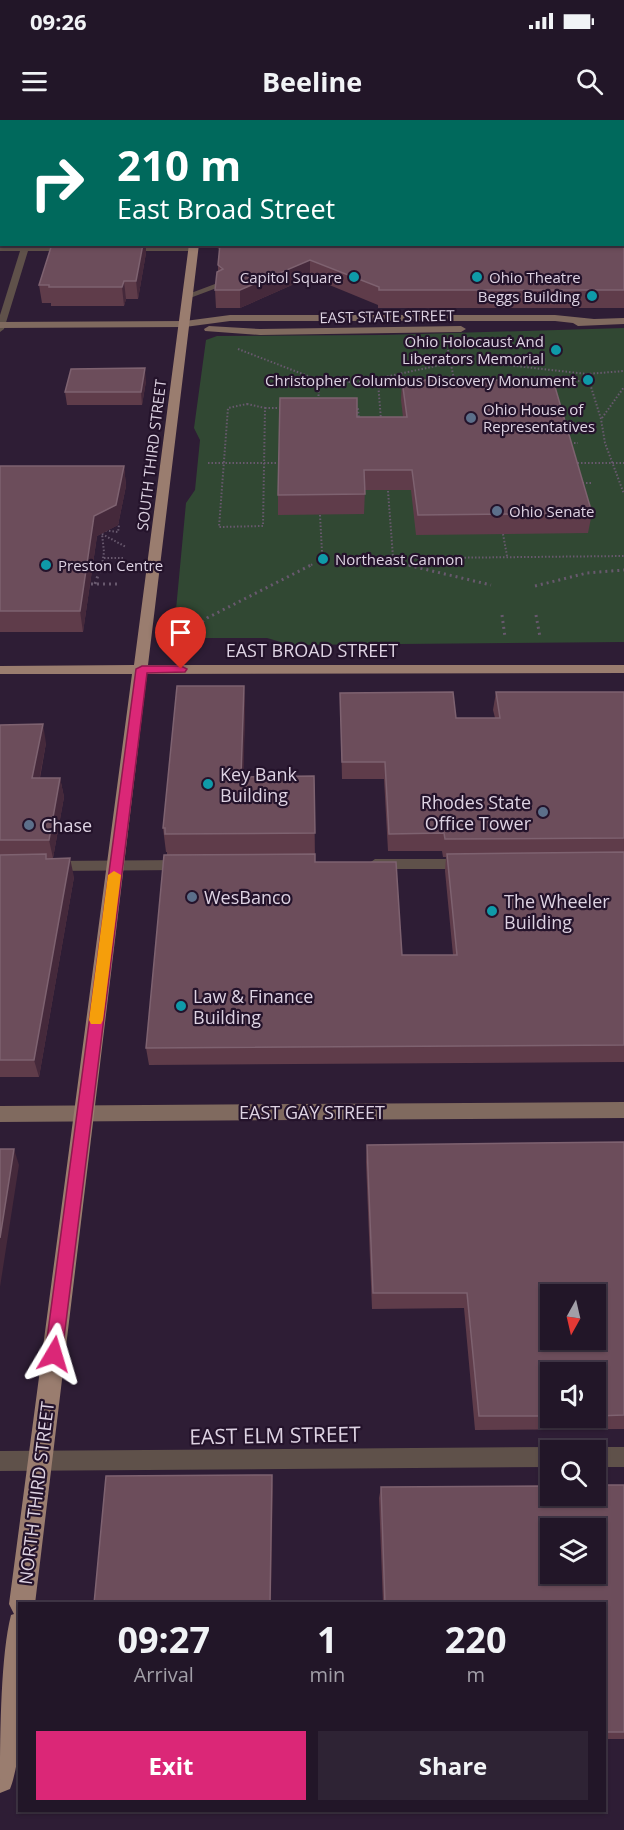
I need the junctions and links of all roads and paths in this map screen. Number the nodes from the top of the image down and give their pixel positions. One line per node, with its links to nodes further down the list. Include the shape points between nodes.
1 (217, 246): 4 (lane)
2 (26, 247): 5 (lane); 6 (lane); 12 (lane)
3 (193, 247): 7 (lane); 9 (main road, SOUTH THIRD STREET)
4 (222, 248)
5 (0, 249)
6 (81, 249)
7 (114, 249)
8 (218, 286): 9 (lane)
9 (187, 296): 11 (main road, SOUTH THIRD STREET)
10 (624, 321): 11 (street, EAST STATE STREET, via 344,332 243,332)
11 (184, 324): 12 (street, EAST STATE STREET); 76 (main road, SOUTH THIRD STREET)
12 (0, 326)
13 (230, 345): 19 (path)
14 (448, 350): 15 (path)
15 (450, 363): 23 (path, via 385,377); 25 (path)
16 (489, 363): 18 (path)
17 (624, 371): 18 (path)
18 (587, 374): 21 (path)
19 (313, 378)
20 (547, 381): 21 (path)
21 (588, 381): 35 (path)
22 (331, 382): 23 (path)
23 (378, 382): 24 (path); 36 (path)
24 (411, 382)
25 (454, 382): 26 (path); 29 (path)
26 (464, 382)
27 (624, 387): 35 (path)
28 (319, 388): 30 (path)
29 (456, 390)
30 (317, 407)
31 (349, 407): 34 (path, via 358,409)
32 (265, 408): 33 (path); 40 (path, via 247,404 228,408); 41 (path)
33 (286, 408)
34 (359, 419)
35 (602, 419): 44 (path)
36 (382, 428)
37 (578, 442): 38 (path)
38 (563, 443)
39 (208, 463): 40 (path)
40 (223, 463): 41 (path); 41 (path, via 219,527 263,526)
41 (263, 463): 42 (path)
42 (280, 463)
43 (568, 463): 44 (path)
44 (612, 463): 45 (path); 49 (path)
45 (624, 463)
46 (574, 483): 47 (path)
47 (591, 483)
48 (388, 491): 60 (path)
49 (624, 494)
50 (320, 514): 57 (path)
51 (113, 522): 53 (path, via 119,525 118,532)
52 (100, 524): 53 (path)
53 (103, 530): 54 (path, via 99,532)
54 (102, 534): 56 (path); 61 (path)
55 (503, 534): 58 (path)
56 (126, 547)
57 (322, 552)
58 (507, 556): 59 (path); 60 (path)
59 (624, 556)
60 (393, 557): 63 (path); 69 (path, via 400,563)
61 (104, 558): 62 (path); 67 (path, via 97,569)
62 (124, 558)
63 (335, 559)
64 (313, 564): 73 (path, via 207,618)
65 (624, 570): 70 (path, via 587,573)
66 (83, 584): 67 (path)
67 (95, 584): 68 (path)
68 (120, 584)
69 (491, 585)
70 (535, 586)
71 (502, 615): 74 (path)
72 (536, 615): 75 (path)
73 (188, 633)
74 (505, 637)
75 (540, 637)
76 (142, 669): 77 (main road, EAST BROAD STREET); 78 (main road, EAST BROAD STREET); 83 (main road, NORTH THIRD STREET)
77 (624, 669)
78 (0, 670)
79 (363, 864): 80 (lane)
80 (482, 864)
81 (202, 865): 83 (lane)
82 (34, 866): 83 (lane)
83 (116, 866): 85 (main road, NORTH THIRD STREET)
84 (624, 1110): 85 (street, EAST GAY STREET)
85 (85, 1113): 86 (street, EAST GAY STREET); 91 (main road, NORTH THIRD STREET)
86 (0, 1114)
87 (540, 1457): 91 (lane, EAST ELM STREET)
88 (606, 1457): 89 (lane)
89 (624, 1457)
90 (0, 1461): 91 (lane, EAST ELM STREET)
91 (40, 1461): 92 (main road, NORTH THIRD STREET)
92 (22, 1602)
93 (18, 1640): 94 (main road)
94 (0, 1779)

